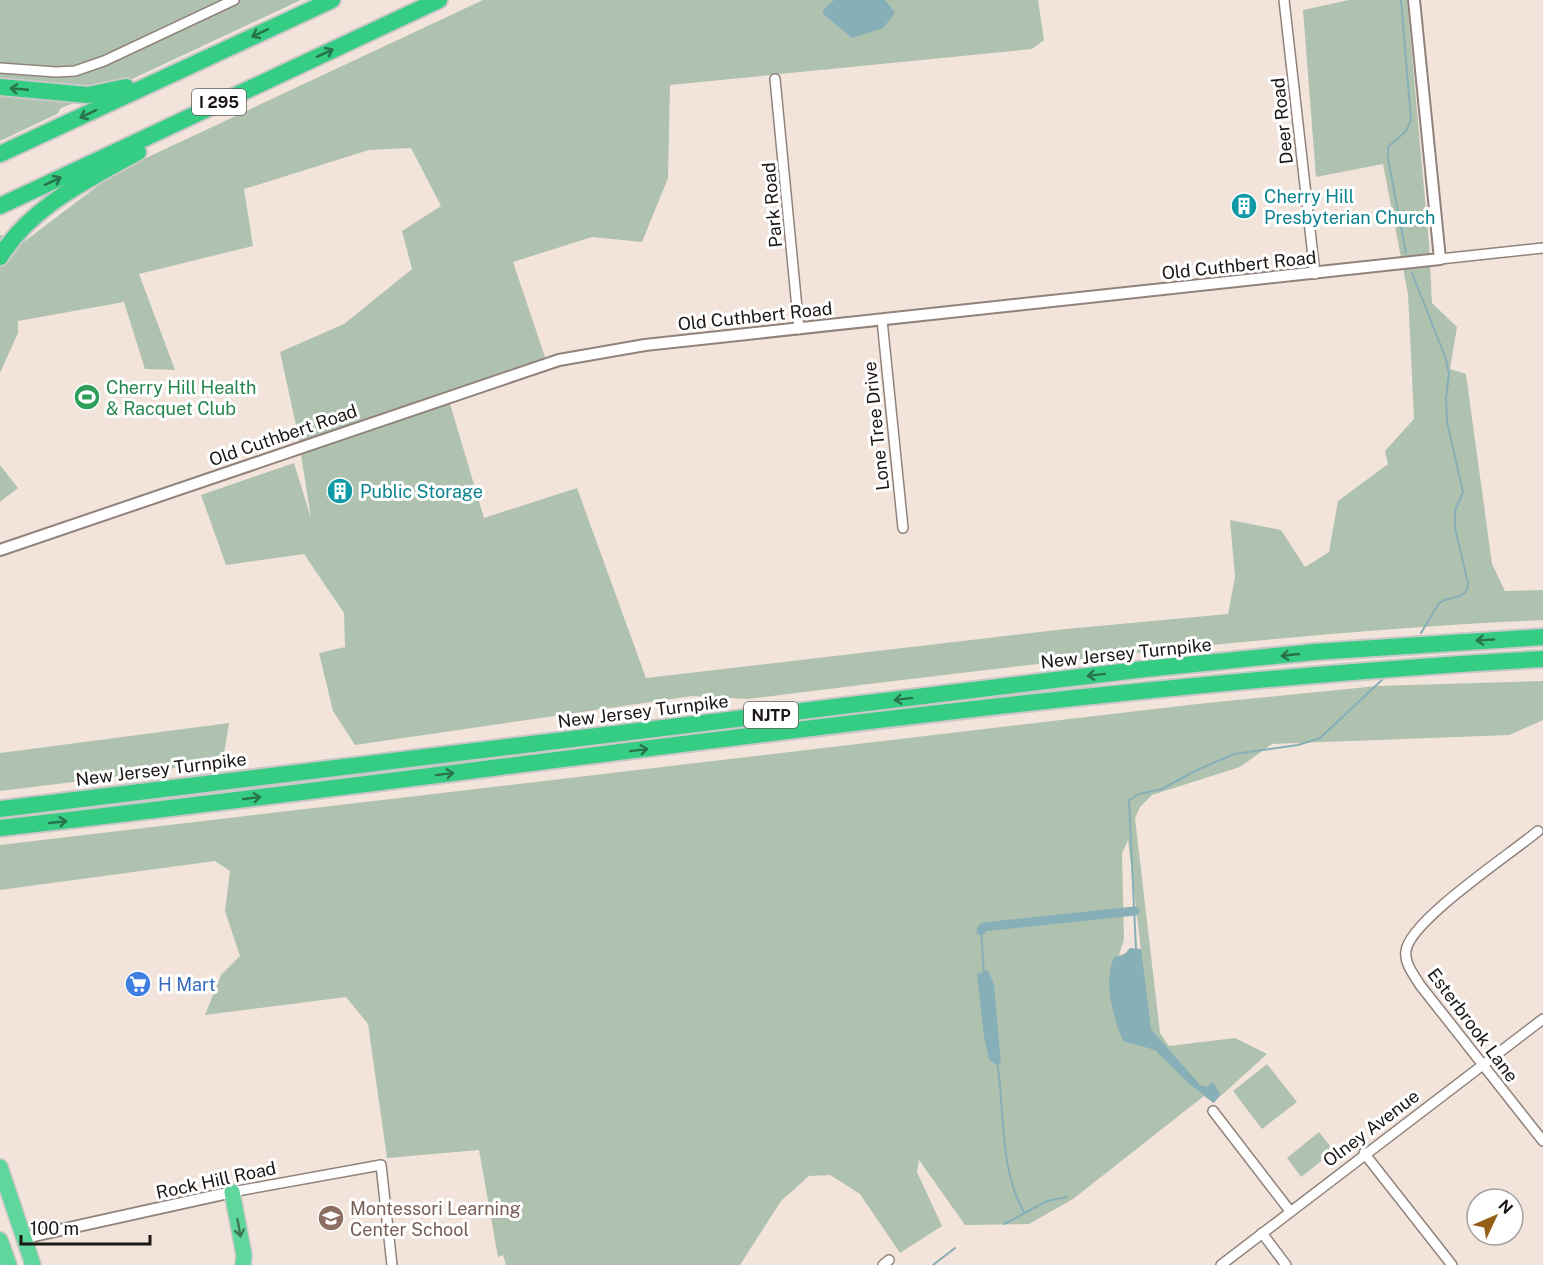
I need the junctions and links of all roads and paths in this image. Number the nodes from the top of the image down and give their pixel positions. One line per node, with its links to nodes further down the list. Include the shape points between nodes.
1 (234, 0): 7 (street, via 75,71)
2 (332, 0): 6 (highway, I 295, one-way to 6)
3 (439, 0): 8 (highway, I 295, one-way to 3)
4 (1284, 0): 16 (street, Deer Road)
5 (1414, 0): 15 (street)
6 (217, 53): 10 (highway, one-way to 10, via 108,92 88,95); 11 (highway, I 295, one-way to 11)
7 (0, 68)
8 (285, 72): 12 (highway, I 295, one-way to 8); 14 (highway, via 55,201 16,234)
9 (775, 79): 18 (street, Park Road)
10 (0, 87)
11 (0, 154)
12 (0, 206)
13 (1543, 248): 15 (street, Old Cuthbert Road)
14 (0, 257)
15 (1440, 259): 16 (street, Old Cuthbert Road)
16 (1315, 274): 17 (street, Old Cuthbert Road)
17 (882, 320): 18 (street, Old Cuthbert Road); 19 (street, Lone Tree Drive)
18 (799, 328): 20 (street, Old Cuthbert Road, via 645,345 559,360)
19 (903, 528)
20 (0, 550)
21 (1543, 637): 23 (highway, New Jersey Turnpike / NJTP, one-way to 23, via 1314,652 1145,669)
22 (1543, 659): 24 (highway, NJTP, one-way to 22, via 1129,692 1385,668)
23 (0, 809)
24 (0, 828)
25 (1538, 831): 27 (street, Esterbrook Lane, via 1422,923 1406,954 1420,985)
26 (1543, 1019): 27 (street, Olney Avenue)
27 (1482, 1064): 29 (street, Esterbrook Lane); 30 (street, Olney Avenue)
28 (1214, 1111): 33 (street)
29 (1543, 1141)
30 (1364, 1153): 33 (street, Olney Avenue); 43 (street)
31 (0, 1167): 35 (highway)
32 (232, 1192): 35 (street, Rock Hill Road); 39 (highway, one-way to 39); 40 (street, Rock Hill Road, via 381,1165)
33 (1290, 1211): 34 (street, Olney Avenue)
34 (1262, 1233): 41 (street, Olney Avenue); 42 (street)
35 (24, 1238): 38 (highway)
36 (0, 1240): 37 (highway)
37 (9, 1265)
38 (33, 1265)
39 (243, 1265)
40 (392, 1265)
41 (1221, 1265)
42 (1286, 1265)
43 (1452, 1265)

